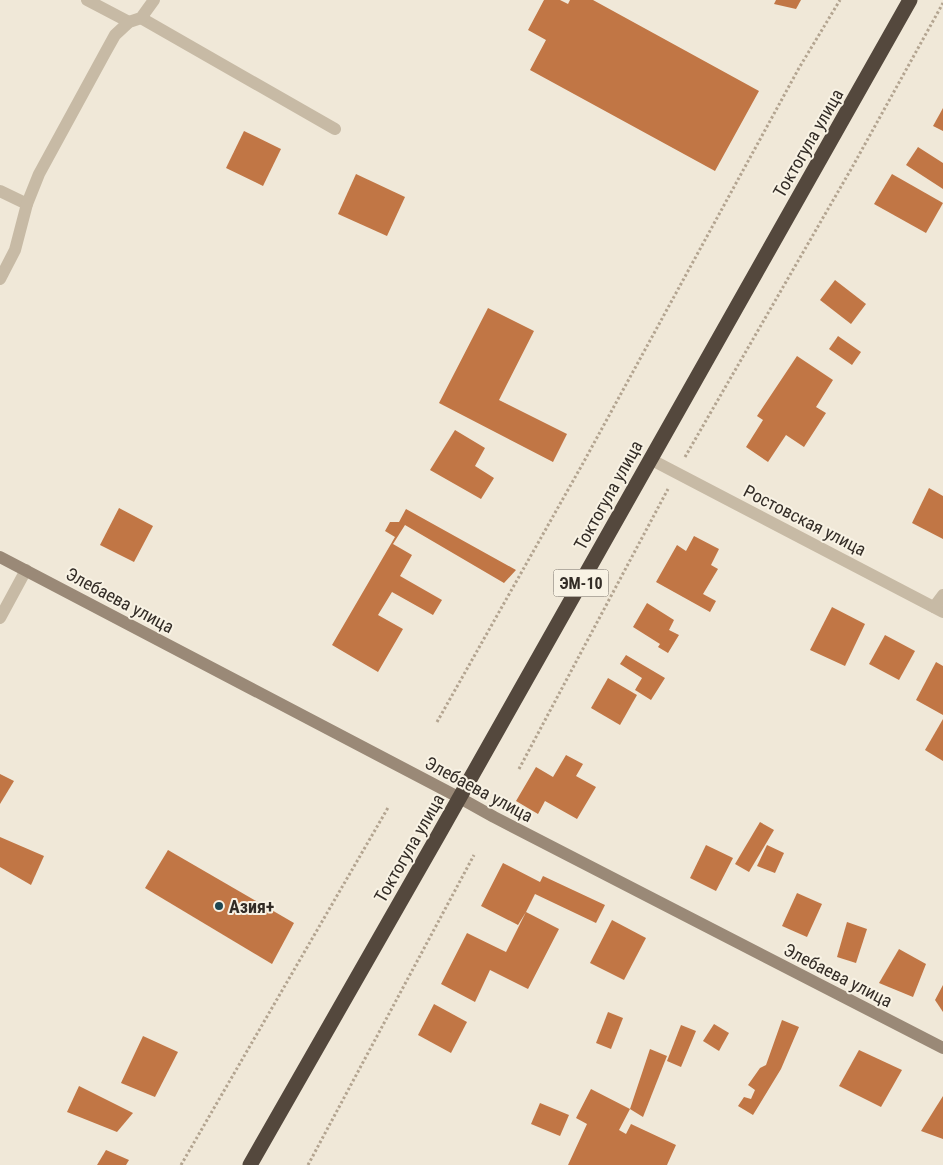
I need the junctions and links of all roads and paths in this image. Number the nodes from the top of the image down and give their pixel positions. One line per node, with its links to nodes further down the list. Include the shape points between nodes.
1 (87, 0): 6 (street)
2 (154, 0): 6 (street)
3 (840, 0): 18 (path, via 799,68)
4 (910, 0): 11 (highway, Токтогула улица / ЭМ-10)
5 (943, 4): 12 (path)
6 (135, 20): 7 (street); 9 (street, via 115,35 39,174)
7 (336, 128)
8 (0, 191): 9 (street)
9 (27, 204): 10 (street, via 15,250)
10 (0, 279)
11 (650, 459): 12 (street, Ростовская улица); 20 (highway, Токтогула улица / ЭМ-10)
12 (676, 473): 16 (street, Ростовская улица); 19 (path)
13 (0, 557): 14 (main road, Элебаева улица)
14 (26, 570): 17 (street); 20 (main road, Элебаева улица)
15 (943, 595): 16 (street)
16 (939, 610)
17 (0, 618)
18 (437, 722)
19 (520, 768)
20 (460, 798): 23 (main road, Элебаева улица); 25 (highway, Токтогула улица / ЭМ-10)
21 (389, 806): 24 (path)
22 (474, 855): 26 (path)
23 (943, 1048)
24 (181, 1165)
25 (250, 1165)
26 (308, 1165)

